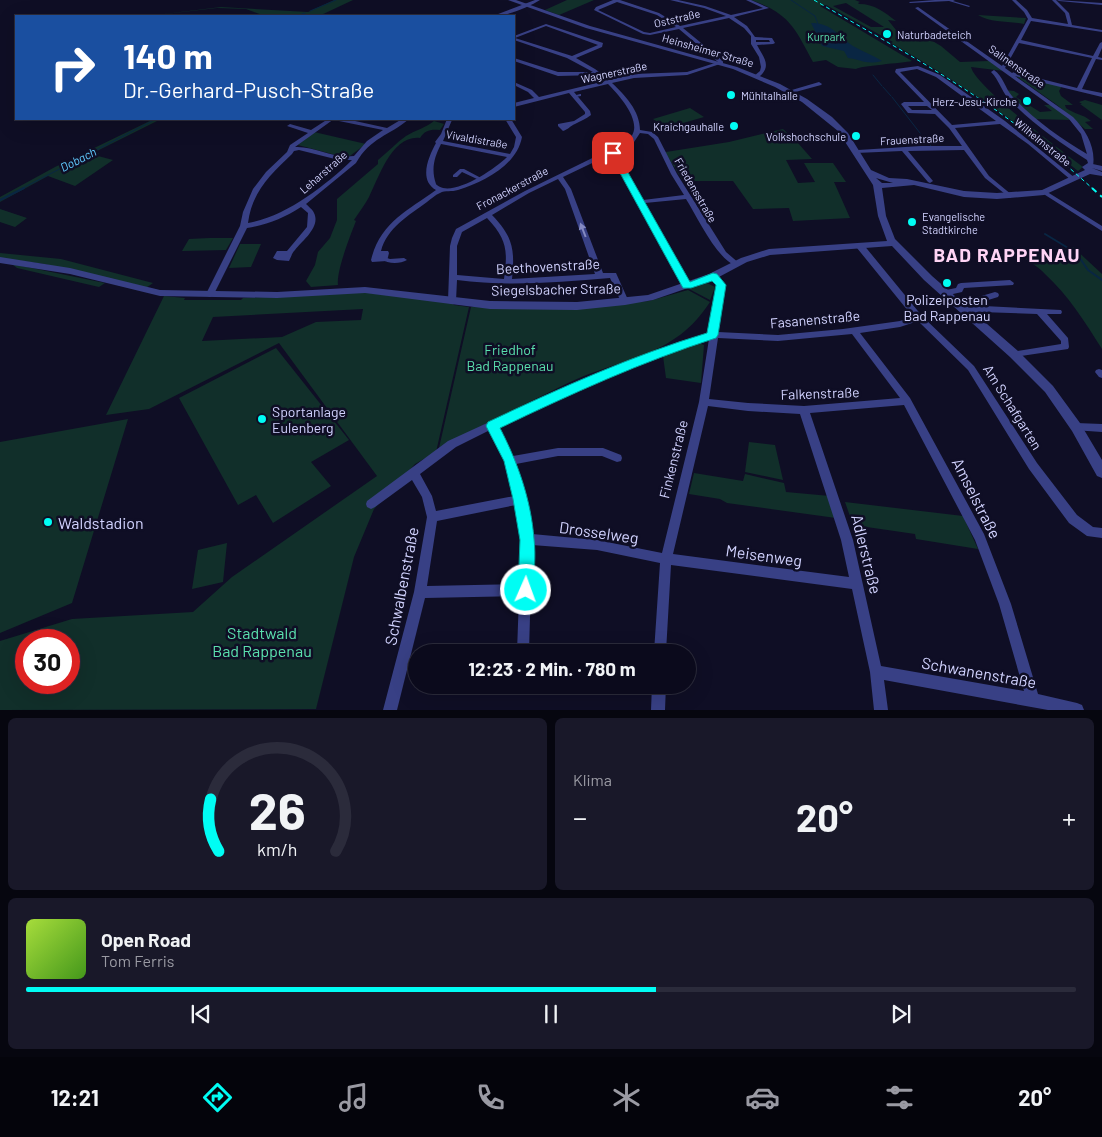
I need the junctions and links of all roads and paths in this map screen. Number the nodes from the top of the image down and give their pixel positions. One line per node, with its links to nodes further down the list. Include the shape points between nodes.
1 (510, 0): 14 (street, Heinsheimer Straße)
2 (538, 0): 14 (street)
3 (617, 0): 20 (street, via 658,14); 20 (street, Oststraße, via 596,10 643,33)
4 (672, 0): 17 (street)
5 (748, 0): 17 (street, Oststraße, via 767,8)
6 (949, 0): 7 (street); 11 (street); 12 (street)
7 (954, 0)
8 (1014, 0): 18 (street)
9 (1054, 0): 19 (street, via 1067,13)
10 (1059, 0): 13 (street)
11 (908, 1): 15 (street, Salinenstraße)
12 (962, 4)
13 (1102, 4)
14 (528, 5): 16 (street); 30 (street, Heinsheimer Straße, via 588,27)
15 (917, 8): 31 (street, Salinenstraße)
16 (498, 15)
17 (730, 16): 20 (street, Oststraße); 36 (street, via 744,25 764,62)
18 (1030, 19): 19 (street); 24 (street)
19 (1070, 25): 21 (street)
20 (681, 27): 30 (street, via 720,60)
21 (1102, 31)
22 (515, 38): 26 (street)
23 (515, 38): 26 (street, via 546,25 601,44)
24 (1018, 41): 27 (street); 31 (street, via 1009,60)
25 (1102, 43): 27 (street)
26 (572, 58): 34 (street)
27 (1094, 58): 29 (street); 42 (street)
28 (515, 59): 34 (street, via 558,74)
29 (1102, 59)
30 (720, 64): 36 (street, Heinsheimer Straße); 37 (street, Wagnerstraße, via 687,73 640,75)
31 (1001, 67): 35 (street, Salinenstraße)
32 (898, 72): 47 (street); 55 (street, Wilhelmstraße, via 914,68 928,70)
33 (994, 72): 41 (street)
34 (598, 73): 37 (street)
35 (1009, 73): 38 (street, Salinenstraße); 42 (street)
36 (757, 76): 43 (street, Heinsheimer Straße)
37 (608, 82): 44 (street, Wagnerstraße); 59 (street, via 633,113)
38 (1022, 82): 41 (street); 70 (street, Salinenstraße, via 1083,130 1090,146)
39 (515, 84): 46 (street)
40 (819, 84): 43 (street)
41 (1001, 84): 70 (street, via 1033,119)
42 (1079, 89): 45 (street)
43 (788, 92): 67 (street, Heinsheimer Straße, via 841,129)
44 (575, 94): 46 (street, Wagnerstraße); 56 (street, via 588,114)
45 (1102, 95)
46 (538, 99): 48 (street, Wagnerstraße)
47 (930, 104): 49 (street); 49 (street, via 904,104 910,112)
48 (515, 105)
49 (937, 112): 58 (street)
50 (330, 120): 60 (street)
51 (344, 120): 61 (street)
52 (405, 120): 61 (street, Leharstraße)
53 (446, 120): 62 (street)
54 (509, 120): 68 (street, via 519,137)
55 (1003, 122): 58 (street); 76 (street, Wilhelmstraße)
56 (571, 124)
57 (290, 126): 60 (street)
58 (951, 127): 63 (street)
59 (637, 131): 66 (street, Fronackerstraße, via 634,139); 82 (street, Friedensstraße, via 654,136)
60 (312, 132): 64 (street)
61 (387, 132): 69 (street, Leharstraße)
62 (438, 142): 68 (street, Vivaldistraße); 78 (street, via 429,175)
63 (966, 148): 65 (street, Frauenstraße); 81 (street, via 987,177)
64 (291, 149): 69 (street, via 302,148 346,159); 86 (street, via 256,189)
65 (903, 149): 67 (street, Frauenstraße); 77 (street)
66 (613, 152): 74 (street, Fronackerstraße); 83 (street)
67 (858, 152): 80 (street, Heinsheimer Straße)
68 (512, 156): 75 (street)
69 (355, 158): 84 (street, Leharstraße)
70 (1091, 166): 71 (street); 72 (street); 76 (street)
71 (1102, 169)
72 (1102, 174)
73 (455, 176): 75 (street, via 462,170)
74 (559, 176): 85 (street, Fronackerstraße); 96 (street, one-way to 74, via 568,190)
75 (479, 178): 78 (street, via 458,190)
76 (1073, 179): 79 (street)
77 (930, 181)
78 (439, 190): 92 (street, via 389,227 376,253 385,253)
79 (1044, 192): 81 (street); 87 (street)
80 (882, 195): 81 (street, via 912,182 964,194); 88 (street, Heinsheimer Straße, via 889,237); 89 (street, Heinsheimer Straße, via 885,238)
81 (1010, 196)
82 (688, 197): 83 (street); 95 (street, Friedensstraße, via 722,254)
83 (639, 202): 101 (street)
84 (302, 204): 86 (street, Leharstraße, via 277,218); 91 (street, via 311,213 311,227)
85 (487, 214): 98 (street, Fronackerstraße, via 459,230 453,239); 99 (street, via 502,229 510,246)
86 (244, 226): 103 (street)
87 (1102, 229)
88 (894, 243): 89 (street, Siegelsbacher Straße); 102 (street, Heinsheimer Straße)
89 (879, 244): 90 (street, Siegelsbacher Straße)
90 (860, 246): 95 (street, Siegelsbacher Straße, via 769,252); 111 (street, Am Schafgarten)
91 (288, 253)
92 (384, 259): 94 (street, via 389,262)
93 (0, 260): 103 (street, Siegelsbacher Straße, via 70,271 160,293)
94 (404, 260)
95 (736, 264): 97 (street, Siegelsbacher Straße)
96 (600, 276): 99 (street, Beethovenstraße); 106 (street, Beethovenstraße, via 613,275)
97 (713, 276): 101 (street, Siegelsbacher Straße); 113 (street, Finkenstraße, via 721,285)
98 (455, 277): 99 (street, Beethovenstraße); 105 (street, Fronackerstraße)
99 (508, 281)
100 (1010, 282): 102 (street, via 961,286 959,290)
101 (687, 286): 106 (street, Siegelsbacher Straße)
102 (944, 293): 108 (street, Heinsheimer Straße)
103 (210, 294): 105 (street, Siegelsbacher Straße, via 277,295 365,290)
104 (995, 295): 107 (street, via 981,299)
105 (452, 301): 106 (street, Siegelsbacher Straße, via 524,306)
106 (625, 302)
107 (980, 309): 108 (street); 109 (street)
108 (964, 311): 114 (street, Heinsheimer Straße)
109 (1039, 311): 110 (street); 114 (street, via 1064,340 1065,347)
110 (1058, 312)
111 (919, 318): 112 (street, Fasanenstraße); 128 (street, Am Schafgarten, via 971,368 1033,466 1073,519)
112 (854, 330): 113 (street, Fasanenstraße, via 778,338); 115 (street, Amselstraße)
113 (712, 335): 116 (street, Finkenstraße); 118 (street, via 664,350 571,388)
114 (1014, 354): 119 (street, Heinsheimer Straße, via 1048,389)
115 (907, 401): 117 (street, Falkenstraße); 138 (street, Amselstraße, via 980,538 1013,628)
116 (704, 402): 117 (street, Falkenstraße); 130 (street, Finkenstraße)
117 (804, 410): 131 (street, Adlerstraße, via 837,506)
118 (493, 426): 122 (street); 123 (street, via 452,444)
119 (1076, 427): 120 (street); 124 (street, Heinsheimer Straße)
120 (1102, 428)
121 (617, 458): 122 (street, via 603,452 558,452)
122 (510, 461): 125 (street)
123 (413, 472): 126 (street); 127 (street, Schwalbenstraße, via 427,496)
124 (1102, 472)
125 (520, 499): 127 (street); 129 (street)
126 (371, 504)
127 (432, 517): 133 (street, Schwalbenstraße)
128 (1096, 532)
129 (527, 540): 130 (street, Drosselweg, via 597,545); 132 (street)
130 (666, 559): 131 (street, Meisenweg); 135 (street, Finkenstraße)
131 (857, 584): 136 (street, Adlerstraße)
132 (526, 590): 133 (street); 134 (street)
133 (420, 592): 139 (street, Schwalbenstraße)
134 (523, 644)
135 (661, 644)
136 (876, 672): 138 (street, Schwanenstraße); 141 (street, Adlerstraße)
137 (659, 694): 140 (street)
138 (1033, 699): 142 (street, Schwanenstraße)
139 (390, 710)
140 (658, 710)
141 (881, 710)
142 (1077, 710)

